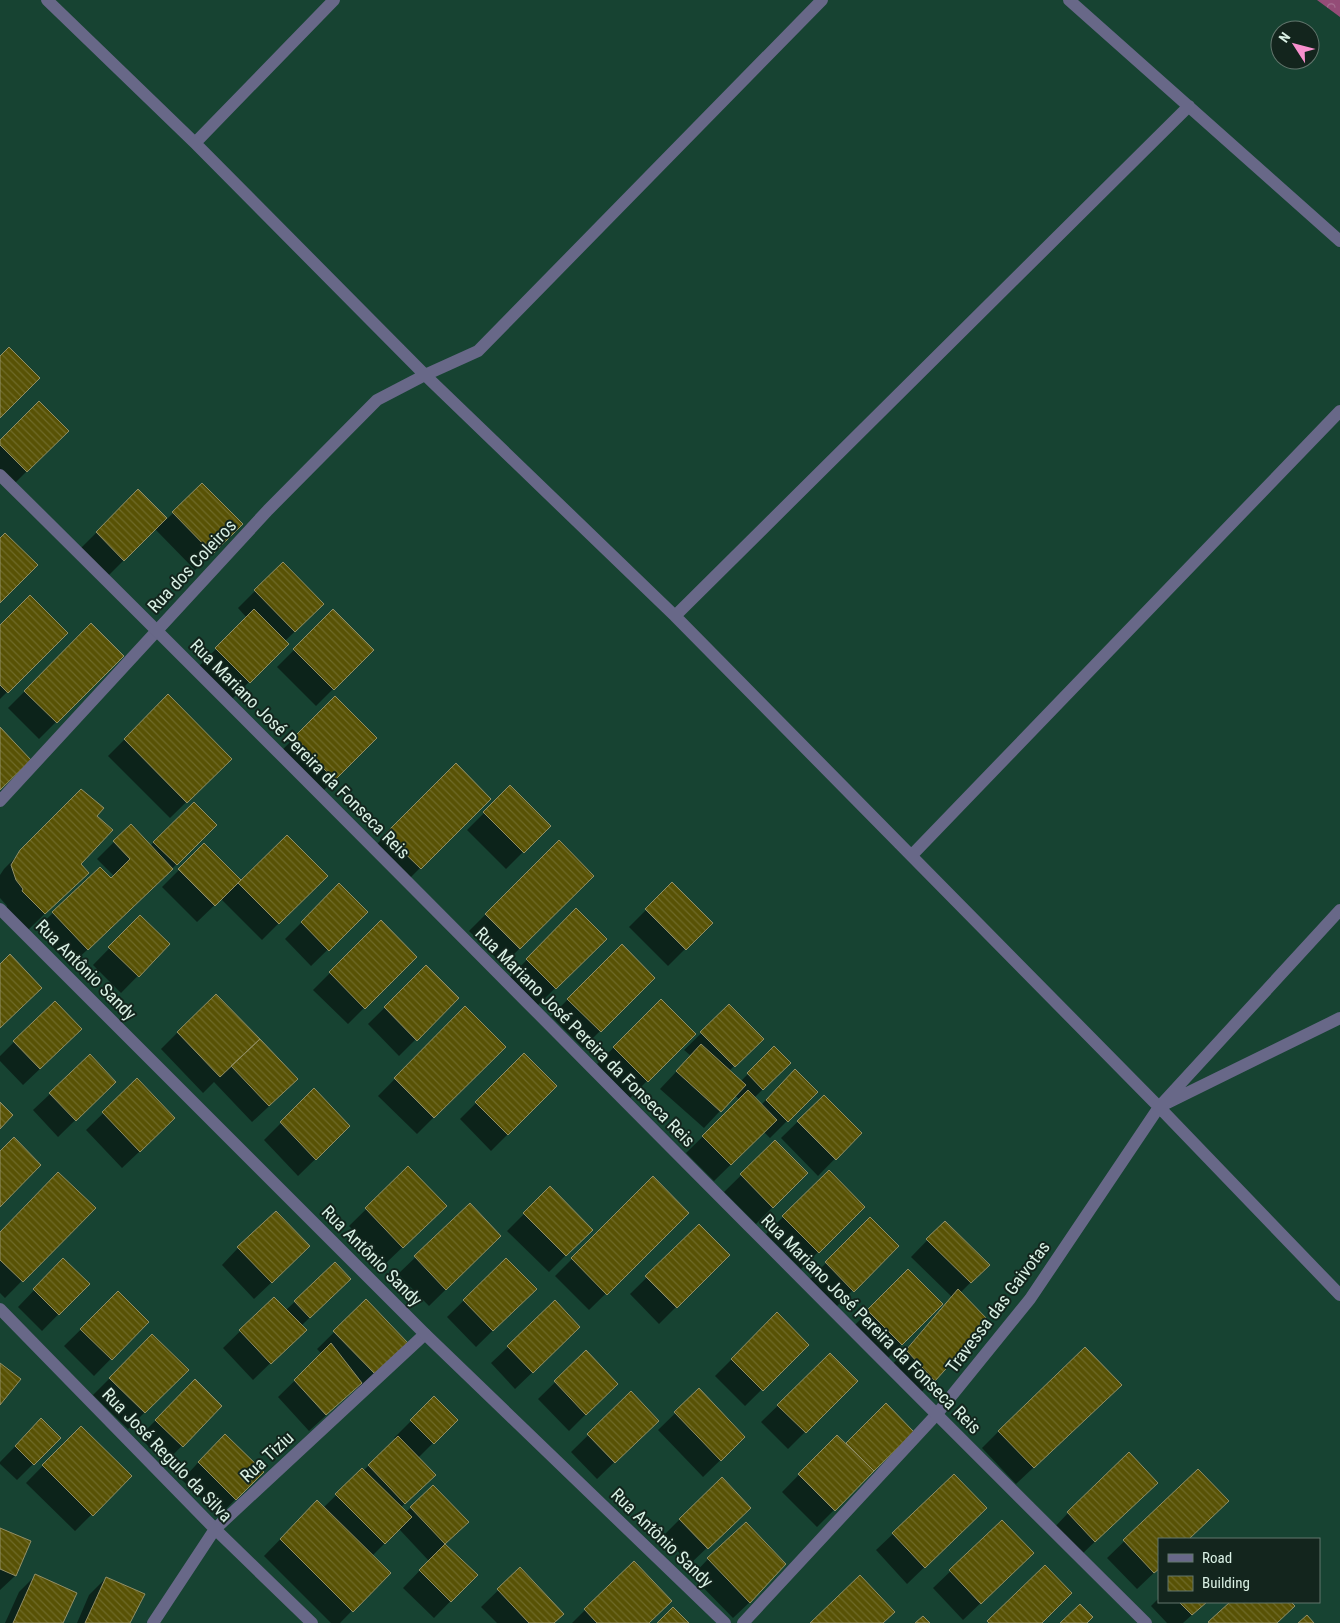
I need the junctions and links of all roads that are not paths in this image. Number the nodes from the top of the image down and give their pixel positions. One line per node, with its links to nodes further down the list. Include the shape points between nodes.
1 (47, 0): 6 (street)
2 (334, 0): 6 (street)
3 (822, 0): 8 (street, Rua dos Coleiros, via 478,351)
4 (1069, 0): 5 (street)
5 (1189, 106): 7 (street); 11 (street)
6 (195, 143): 8 (street)
7 (1340, 241)
8 (426, 374): 11 (street); 12 (street, Rua dos Coleiros, via 377,400 268,510)
9 (1340, 411): 14 (street)
10 (0, 476): 12 (street, Rua Mariano José Pereira da Fonseca Reis)
11 (675, 616): 14 (street)
12 (157, 630): 13 (street, Rua dos Coleiros); 22 (street, Rua Mariano José Pereira da Fonseca Reis)
13 (0, 801)
14 (912, 855): 18 (street)
15 (0, 909): 21 (street, Rua Antônio Sandy)
16 (1340, 910): 18 (street, Travessa das Gaivotas)
17 (1340, 1018): 18 (street)
18 (1159, 1107): 19 (street); 22 (street, Travessa das Gaivotas, via 1030,1299)
19 (1340, 1295)
20 (0, 1309): 23 (street, Rua José Regulo da Silva)
21 (425, 1334): 23 (street, Rua Tiziu); 26 (street, Rua Antônio Sandy)
22 (936, 1415): 27 (street, Travessa das Gaivotas); 28 (street, Rua Mariano José Pereira da Fonseca Reis)
23 (215, 1529): 24 (street, Rua Tiziu); 25 (street, Rua José Regulo da Silva)
24 (153, 1623)
25 (312, 1623)
26 (725, 1623)
27 (743, 1623)
28 (1146, 1623)

